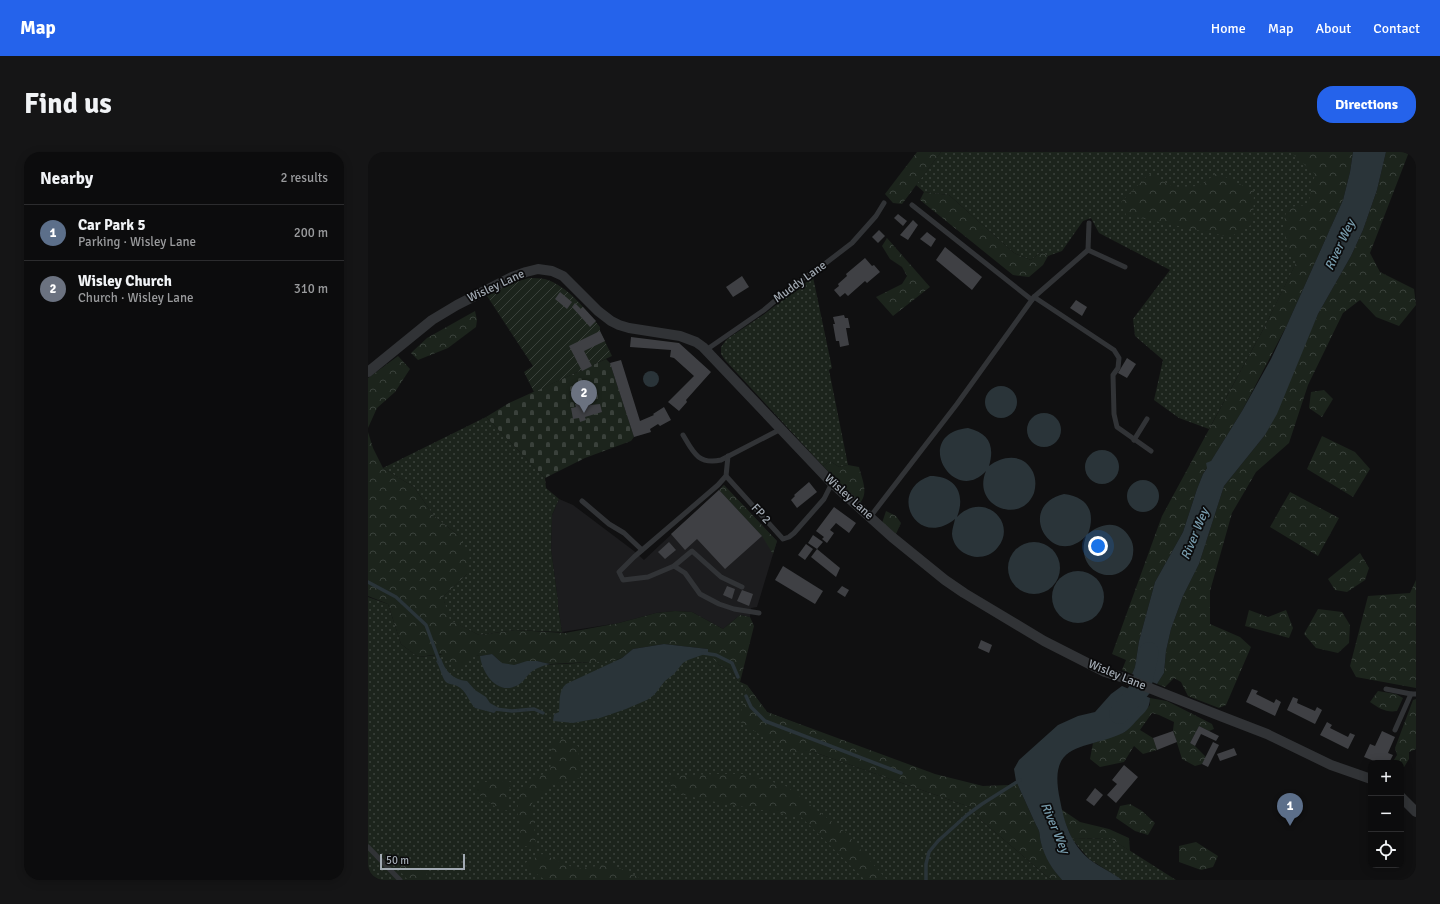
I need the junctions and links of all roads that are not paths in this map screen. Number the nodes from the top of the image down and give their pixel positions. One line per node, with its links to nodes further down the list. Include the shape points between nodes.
1 (884, 204): 7 (lane, Muddy Lane, via 852,243 764,310)
2 (912, 205): 6 (lane)
3 (1089, 223): 4 (lane)
4 (1088, 250): 5 (lane); 6 (lane)
5 (1125, 266)
6 (1033, 298): 12 (lane, via 1114,350 1119,358 1118,368 1113,375 1114,414 1117,427); 18 (lane, via 958,404)
7 (706, 350): 8 (street, Wisley Lane, via 696,342 680,336 619,325 598,311 563,276 538,269 512,278 451,309 423,327); 10 (street, Wisley Lane)
8 (368, 372)
9 (1147, 419): 12 (lane)
10 (781, 429): 14 (lane); 16 (street, Wisley Lane)
11 (683, 435): 14 (lane, via 691,450 705,461 717,461)
12 (1134, 440): 13 (lane)
13 (1151, 451)
14 (728, 456): 15 (lane)
15 (726, 476): 16 (lane, FP 2, via 783,539 794,533 824,499); 19 (lane)
16 (832, 483): 18 (street, Wisley Lane)
17 (582, 501): 19 (lane)
18 (870, 517): 26 (street, Wisley Lane, via 945,580 1050,645 1105,672 1266,734 1330,765)
19 (642, 550): 20 (lane, via 619,572 623,580 648,577)
20 (674, 566): 21 (lane, via 692,551 721,577); 22 (lane, via 685,574 700,594 734,609)
21 (742, 587)
22 (759, 613)
23 (1386, 689): 24 (lane)
24 (1414, 694): 25 (lane)
25 (1395, 730)
26 (1368, 778)
27 (1404, 800): 28 (street)
28 (1416, 812)
29 (368, 847): 30 (lane)
30 (400, 880)

